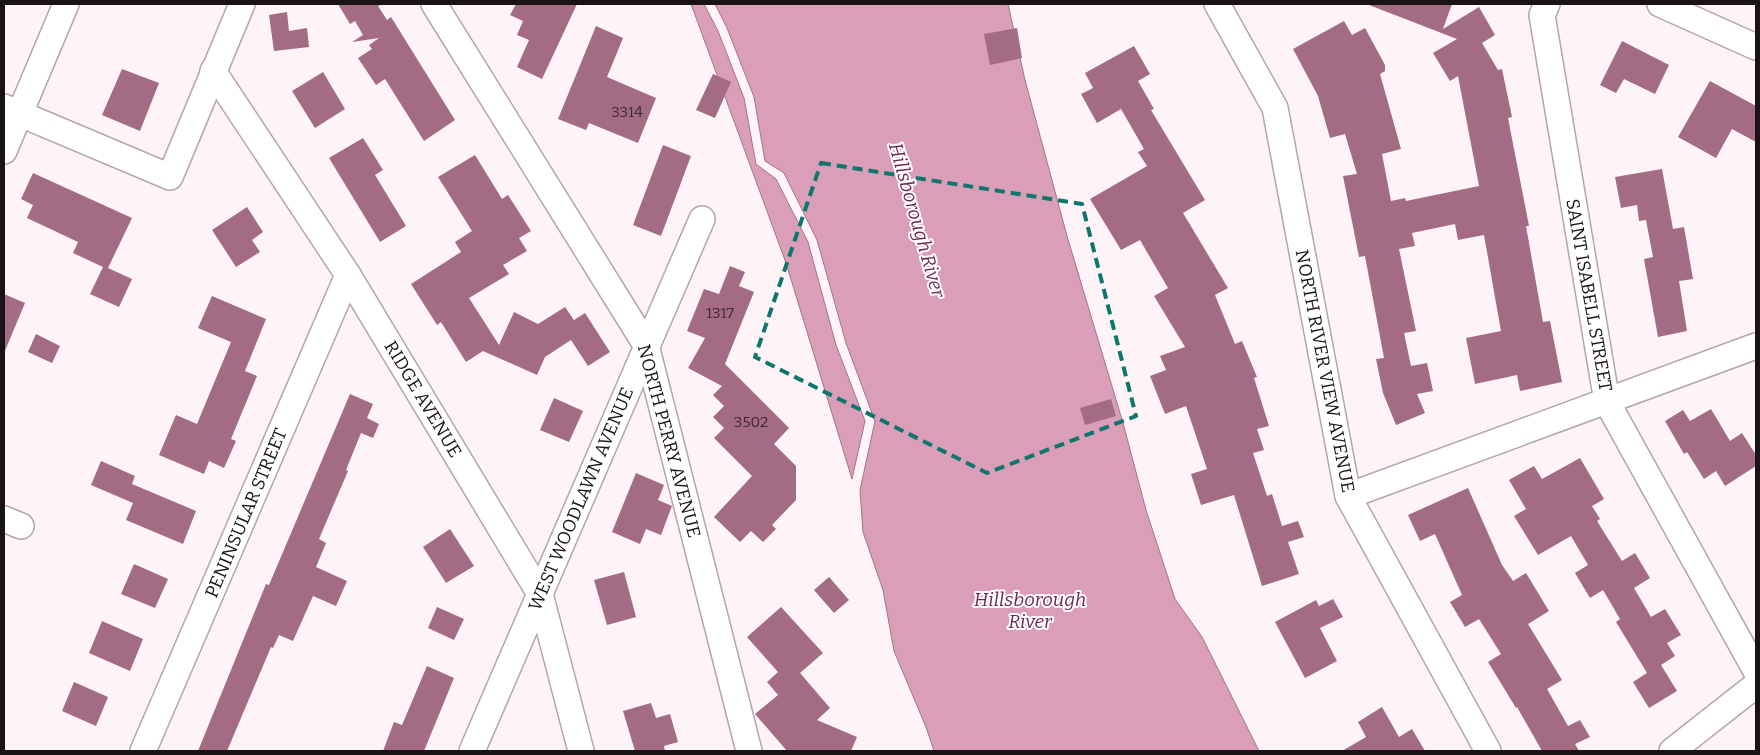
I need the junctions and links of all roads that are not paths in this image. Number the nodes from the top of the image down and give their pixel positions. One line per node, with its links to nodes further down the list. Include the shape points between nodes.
1 (66, 4): 9 (street)
2 (242, 4): 8 (street)
3 (434, 4): 13 (street, NORTH PERRY AVENUE)
4 (1217, 4): 16 (street, NORTH RIVER VIEW AVENUE, via 1276,108)
5 (1547, 4): 15 (street, SAINT ISABELL STREET, via 1542,15)
6 (1660, 4): 7 (street)
7 (1756, 47)
8 (213, 71): 9 (street, via 170,177); 12 (street, RIDGE AVENUE)
9 (12, 110): 10 (street)
10 (4, 151)
11 (702, 219): 13 (street, WEST WOODLAWN AVENUE)
12 (348, 275): 17 (street, RIDGE AVENUE); 20 (street, PENINSULAR STREET)
13 (646, 346): 17 (street, WEST WOODLAWN AVENUE); 23 (street, NORTH PERRY AVENUE)
14 (1756, 346): 15 (street)
15 (1608, 402): 16 (street); 18 (street, SAINT ISABELL STREET)
16 (1348, 496): 24 (street, NORTH RIVER VIEW AVENUE)
17 (540, 594): 21 (street, WEST WOODLAWN AVENUE); 22 (street, RIDGE AVENUE)
18 (1756, 671)
19 (1756, 685): 25 (street)
20 (143, 751)
21 (472, 751)
22 (581, 751)
23 (749, 751)
24 (1488, 751)
25 (1672, 751)

